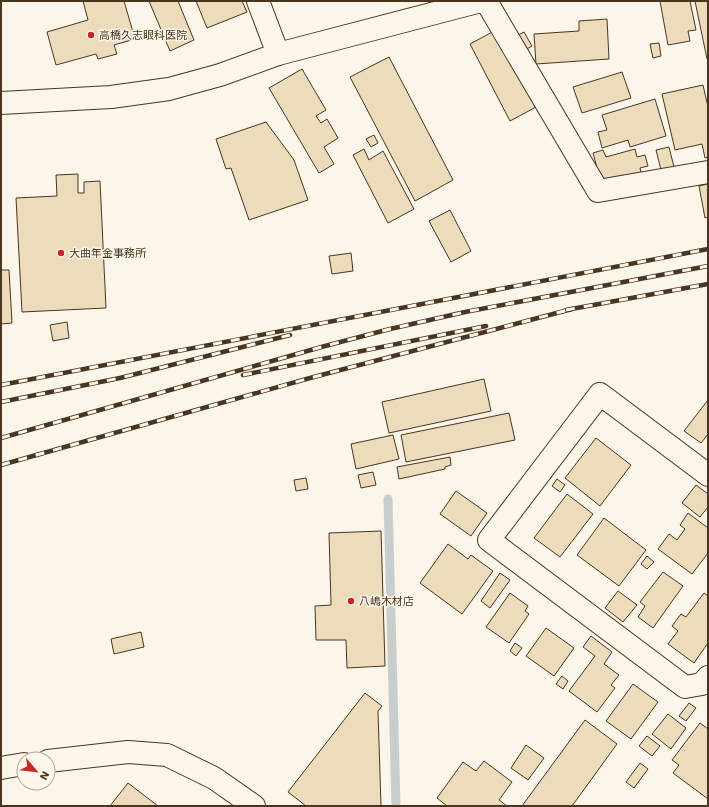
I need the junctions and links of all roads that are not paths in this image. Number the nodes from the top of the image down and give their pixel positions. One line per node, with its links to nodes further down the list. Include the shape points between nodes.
1 (258, 1): 4 (street)
2 (481, 1): 4 (street)
3 (486, 1): 6 (street, via 598,191)
4 (278, 54): 5 (street, via 220,75 169,89 111,97)
5 (1, 103)
6 (708, 172)
7 (708, 475): 8 (street, via 600,394 489,540 685,687 702,684)
8 (708, 677)
9 (56, 760): 10 (street, via 128,752 167,755 214,778)
10 (254, 806)

